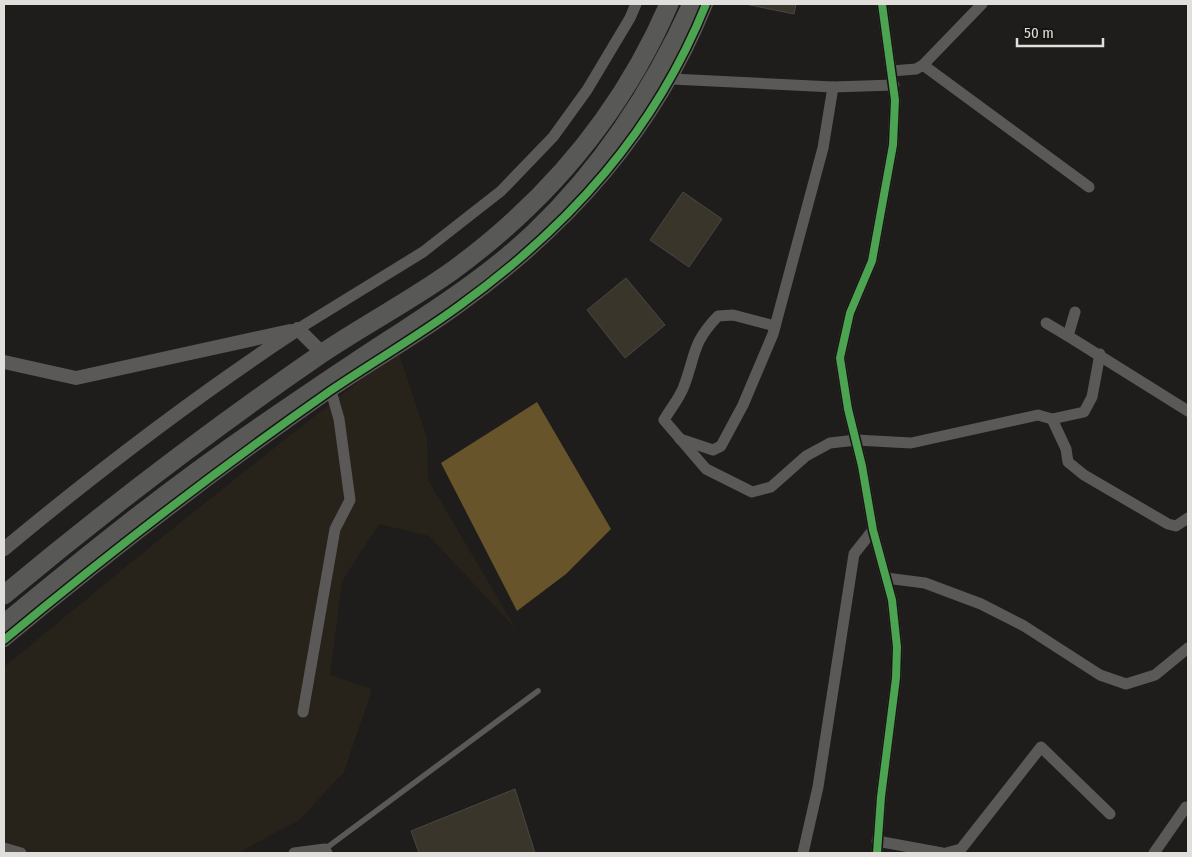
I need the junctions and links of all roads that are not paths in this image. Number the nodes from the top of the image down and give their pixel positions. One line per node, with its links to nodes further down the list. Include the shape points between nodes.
1 (636, 4): 16 (street, via 587,90 552,137 501,192 423,252)
2 (669, 4): 18 (highway, via 615,105 586,147 540,195 451,272)
3 (692, 4): 31 (highway, via 657,75 626,125 588,174 535,232 439,308 186,478 118,529)
4 (706, 4): 9 (street)
5 (882, 4): 8 (street)
6 (982, 4): 7 (street)
7 (923, 65): 8 (street, via 916,69); 12 (street)
8 (892, 71): 10 (street)
9 (672, 80): 11 (street); 21 (street, via 591,191 527,253 459,306)
10 (894, 85): 11 (street); 25 (street, via 893,145 872,261 850,313 840,358)
11 (833, 87): 15 (street, via 823,148)
12 (1089, 187)
13 (1075, 312): 17 (street)
14 (1046, 323): 17 (street)
15 (775, 326): 24 (street, via 743,405 721,446 713,450); 24 (street, via 733,315 718,316 705,329 694,349 684,388 664,420)
16 (298, 329): 18 (street); 20 (street, via 76,378); 28 (street, via 235,371)
17 (1068, 336): 19 (street)
18 (322, 353): 30 (highway, via 104,512)
19 (1100, 354): 22 (street); 23 (street, via 1092,397 1084,412)
20 (4, 362)
21 (331, 391): 32 (street, via 182,499); 35 (street, via 339,419 350,500 335,529)
22 (1188, 411)
23 (1052, 419): 25 (street, via 1038,415 911,443); 26 (street, via 1066,449 1068,462 1084,475 1168,524 1176,526)
24 (678, 438): 25 (street, via 706,469 752,492 771,487 806,456 830,443)
25 (856, 440): 27 (street)
26 (1188, 518)
27 (873, 530): 29 (street); 43 (street, via 854,554 818,787)
28 (4, 549)
29 (886, 578): 33 (street, via 925,583 981,604 1024,626 1100,674 1126,684 1155,675); 38 (street, via 898,647)
30 (4, 595)
31 (4, 624)
32 (4, 640)
33 (1188, 648)
34 (538, 691): 40 (lane)
35 (303, 712)
36 (1186, 807): 47 (street)
37 (1110, 814): 46 (street, via 1041,747 962,849)
38 (877, 841): 44 (street); 45 (street)
39 (4, 848): 41 (street)
40 (326, 851): 42 (street)
41 (21, 853)
42 (294, 853)
43 (803, 853)
44 (877, 853)
45 (942, 853)
46 (946, 853)
47 (1154, 853)

